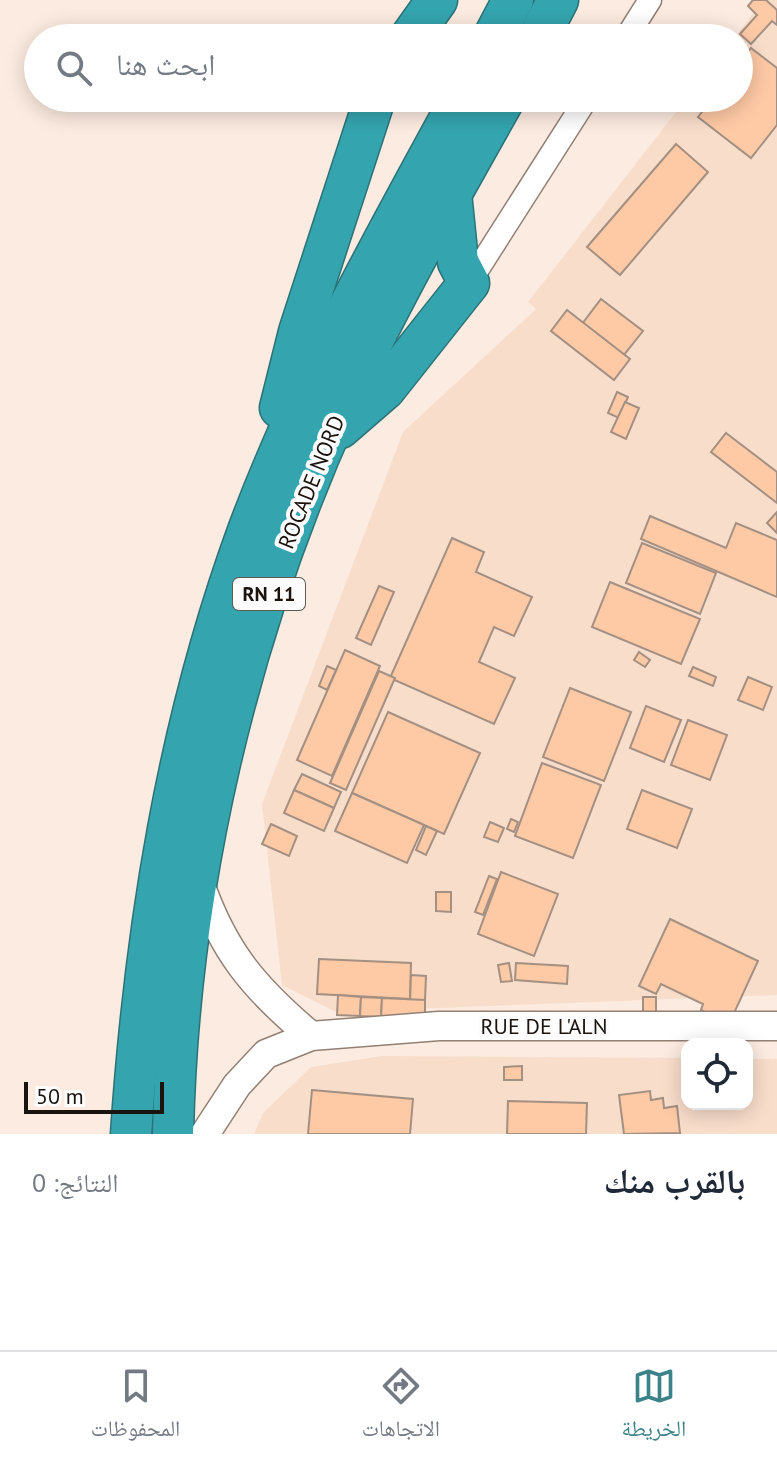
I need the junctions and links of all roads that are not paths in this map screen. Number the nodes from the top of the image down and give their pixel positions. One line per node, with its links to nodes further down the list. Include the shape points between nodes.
1 (437, 0): 5 (highway)
2 (513, 0): 6 (highway)
3 (558, 0): 7 (highway)
4 (650, 0): 8 (street)
5 (420, 24)
6 (500, 24)
7 (545, 24)
8 (635, 24)
9 (370, 112): 16 (highway, via 299,332)
10 (453, 112): 16 (highway, ROCADE NORD / RN 11, via 335,330)
11 (497, 112): 13 (highway, ROCADE NORD / RN 11)
12 (578, 112): 14 (street)
13 (451, 193): 14 (highway, via 458,262); 15 (highway, ROCADE NORD / RN 11)
14 (469, 283): 15 (highway, via 385,389)
15 (329, 438): 17 (highway, ROCADE NORD / RN 11, via 283,552 235,699)
16 (249, 529): 20 (highway, ROCADE NORD / RN 11, via 179,768 141,998)
17 (198, 877): 19 (street, via 213,922 240,967 265,998); 21 (highway, ROCADE NORD / RN 11)
18 (777, 1026): 19 (street, RUE DE L'ALN, via 439,1026)
19 (311, 1036): 22 (street, RUE DE L'ALN, via 266,1054 237,1085)
20 (131, 1134)
21 (173, 1134)
22 (205, 1134)

